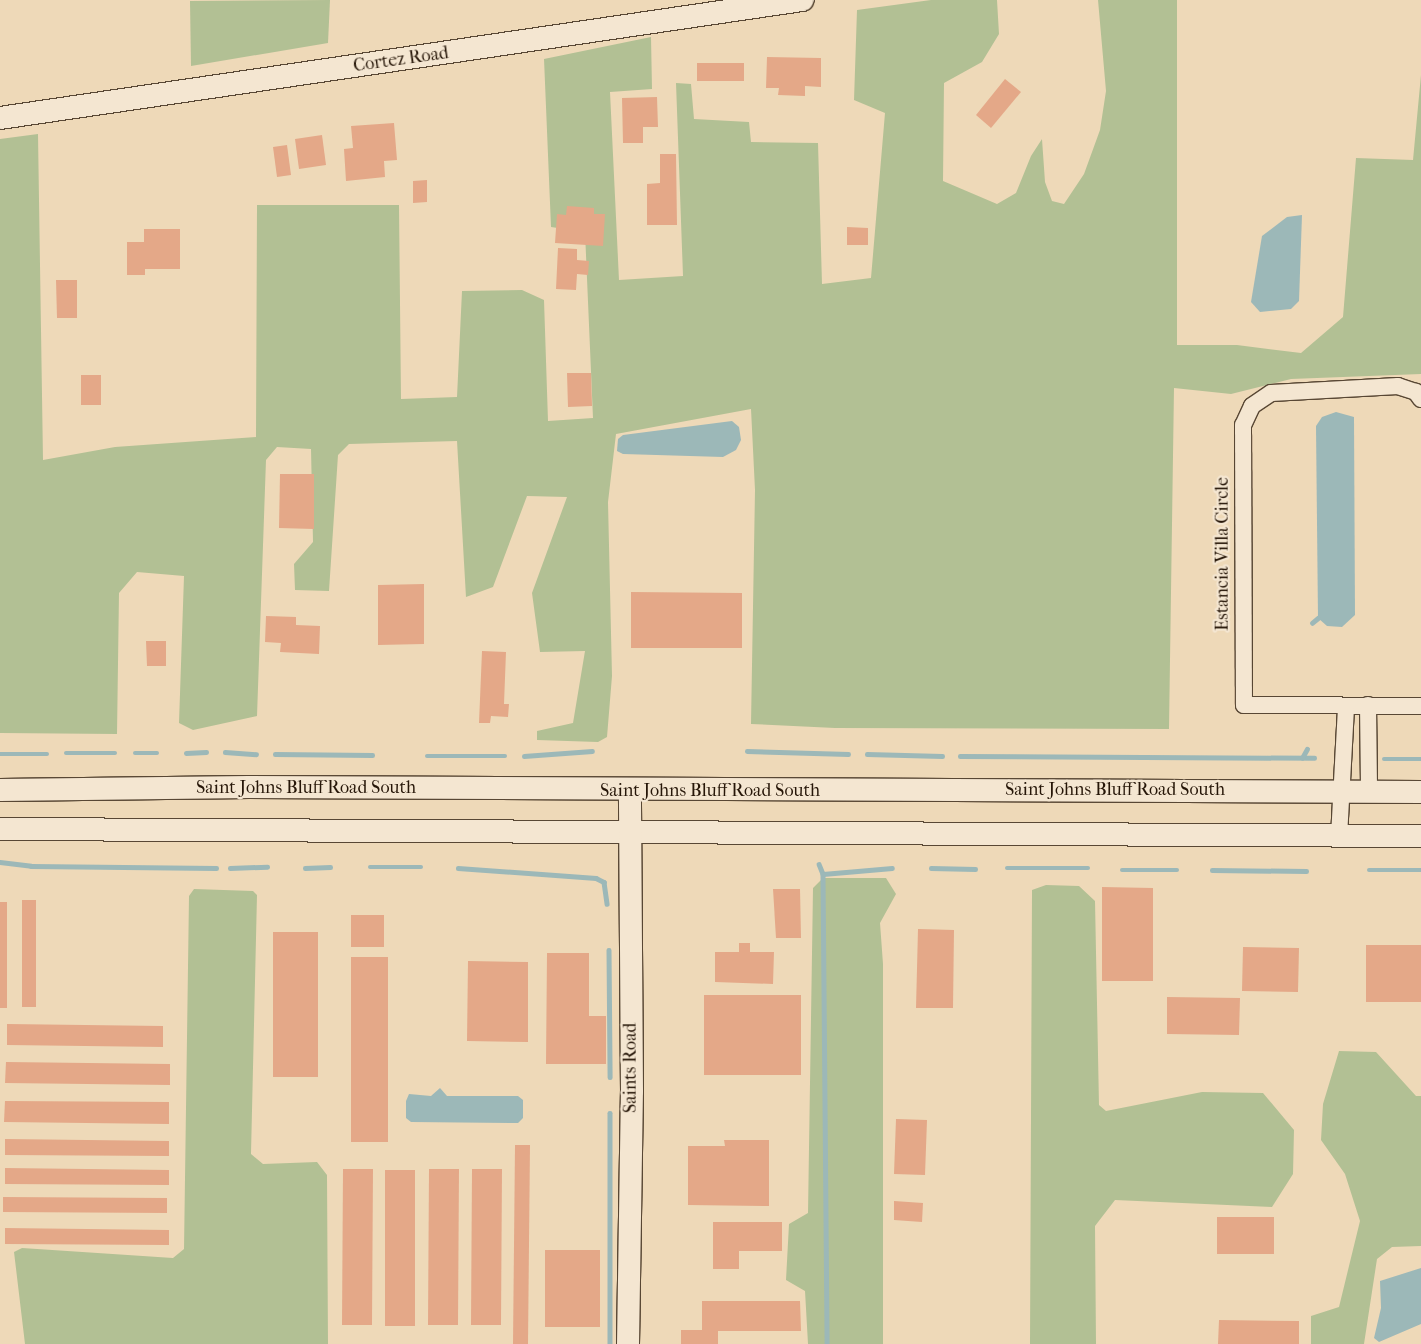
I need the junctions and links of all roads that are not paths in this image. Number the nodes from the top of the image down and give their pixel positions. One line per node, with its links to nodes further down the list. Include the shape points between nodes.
1 (802, 0): 2 (main road, Cortez Road)
2 (0, 118)
3 (1421, 398): 4 (street, Estancia Villa Circle, via 1416,392 1398,386 1271,393 1252,406 1243,425 1244,705)
4 (1346, 706): 5 (street, Estancia Villa Circle); 9 (street)
5 (1368, 706): 6 (street, Estancia Villa Circle); 10 (street)
6 (1421, 706)
7 (0, 790): 8 (main road, Saint Johns Bluff Road South, via 249,787)
8 (630, 791): 9 (main road, Saint Johns Bluff Road South); 13 (main road, Saints Road)
9 (1341, 792): 10 (main road, Saint Johns Bluff Road South); 15 (street)
10 (1369, 792): 11 (main road, Saint Johns Bluff Road South)
11 (1421, 792)
12 (0, 829): 13 (main road)
13 (630, 834): 15 (main road); 16 (main road, Saints Road, via 632,1091)
14 (1421, 836): 15 (main road)
15 (1339, 837)
16 (628, 1344)

